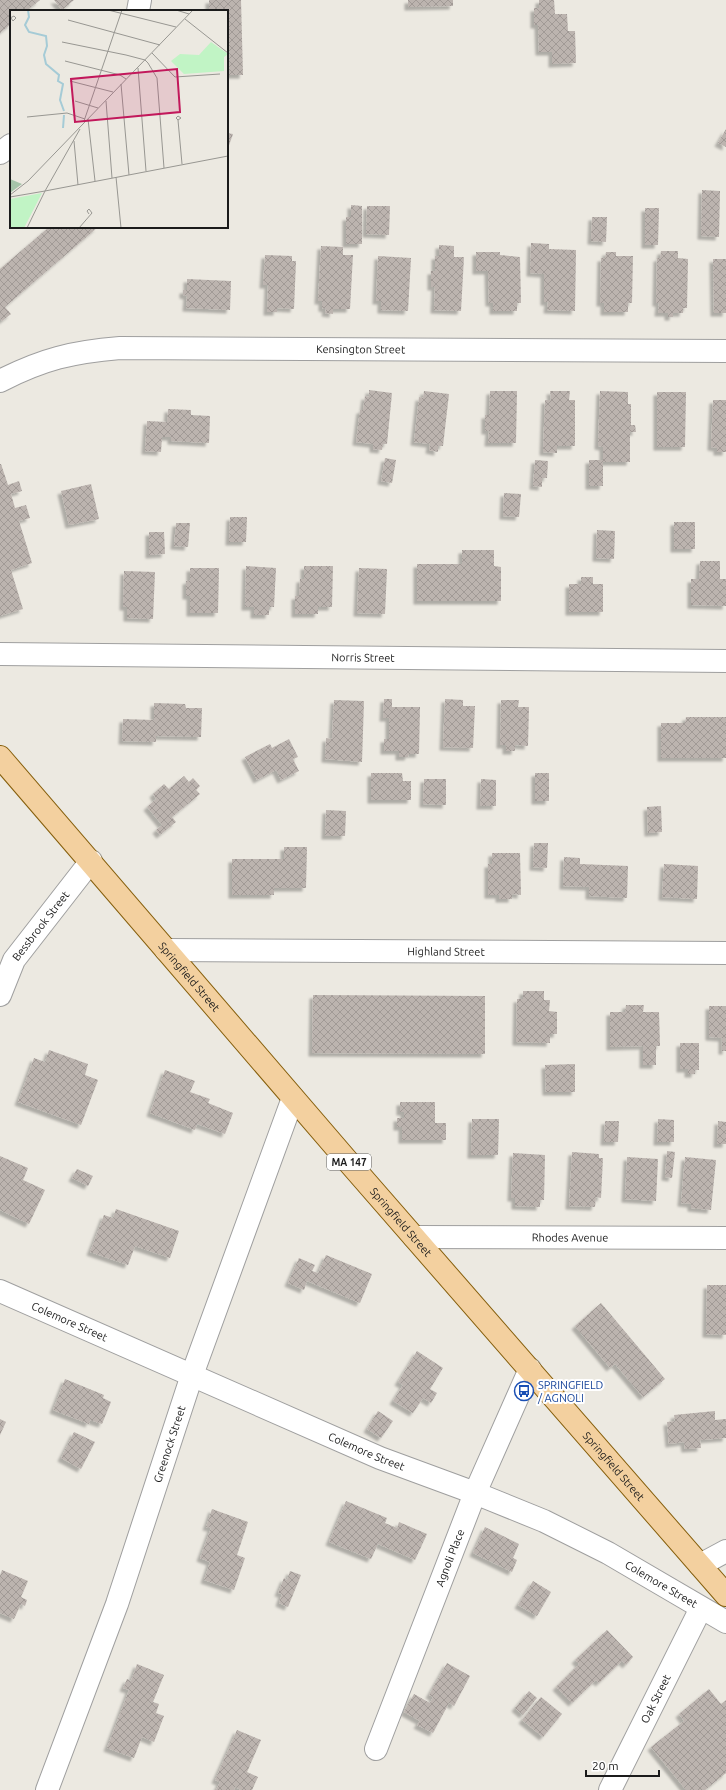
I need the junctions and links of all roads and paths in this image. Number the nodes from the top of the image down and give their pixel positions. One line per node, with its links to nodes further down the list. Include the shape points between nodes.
1 (140, 0): 2 (street)
2 (138, 10)
3 (10, 146): 4 (street)
4 (0, 153)
5 (726, 352): 6 (street, Kensington Street, via 120,348 92,350 54,358 32,365)
6 (0, 381)
7 (0, 654): 8 (street, Norris Street)
8 (726, 661)
9 (0, 757): 10 (main road, Springfield Street / MA 147)
10 (91, 862): 11 (main road, Springfield Street / MA 147); 13 (street, Bessbrook Street, via 14,960)
11 (166, 950): 12 (street, Highland Street); 14 (main road, Springfield Street / MA 147)
12 (726, 953)
13 (0, 995)
14 (293, 1098): 15 (main road, Springfield Street / MA 147); 19 (street, Greenock Street)
15 (414, 1237): 16 (street, Rhodes Avenue); 18 (main road, Springfield Street / MA 147)
16 (726, 1238)
17 (0, 1291): 19 (street, Colemore Street)
18 (530, 1369): 20 (street, Agnoli Place); 22 (main road, Springfield Street / MA 147)
19 (192, 1375): 20 (street, Colemore Street, via 380,1458); 27 (street, Greenock Street, via 117,1604)
20 (475, 1493): 24 (street, Colemore Street, via 578,1537); 26 (street, Agnoli Place)
21 (726, 1551): 22 (street)
22 (700, 1565): 23 (main road, Springfield Street / MA 147)
23 (726, 1595)
24 (701, 1608): 25 (street, Colemore Street); 28 (street, Oak Street)
25 (726, 1622)
26 (376, 1749)
27 (47, 1790)
28 (610, 1790)

